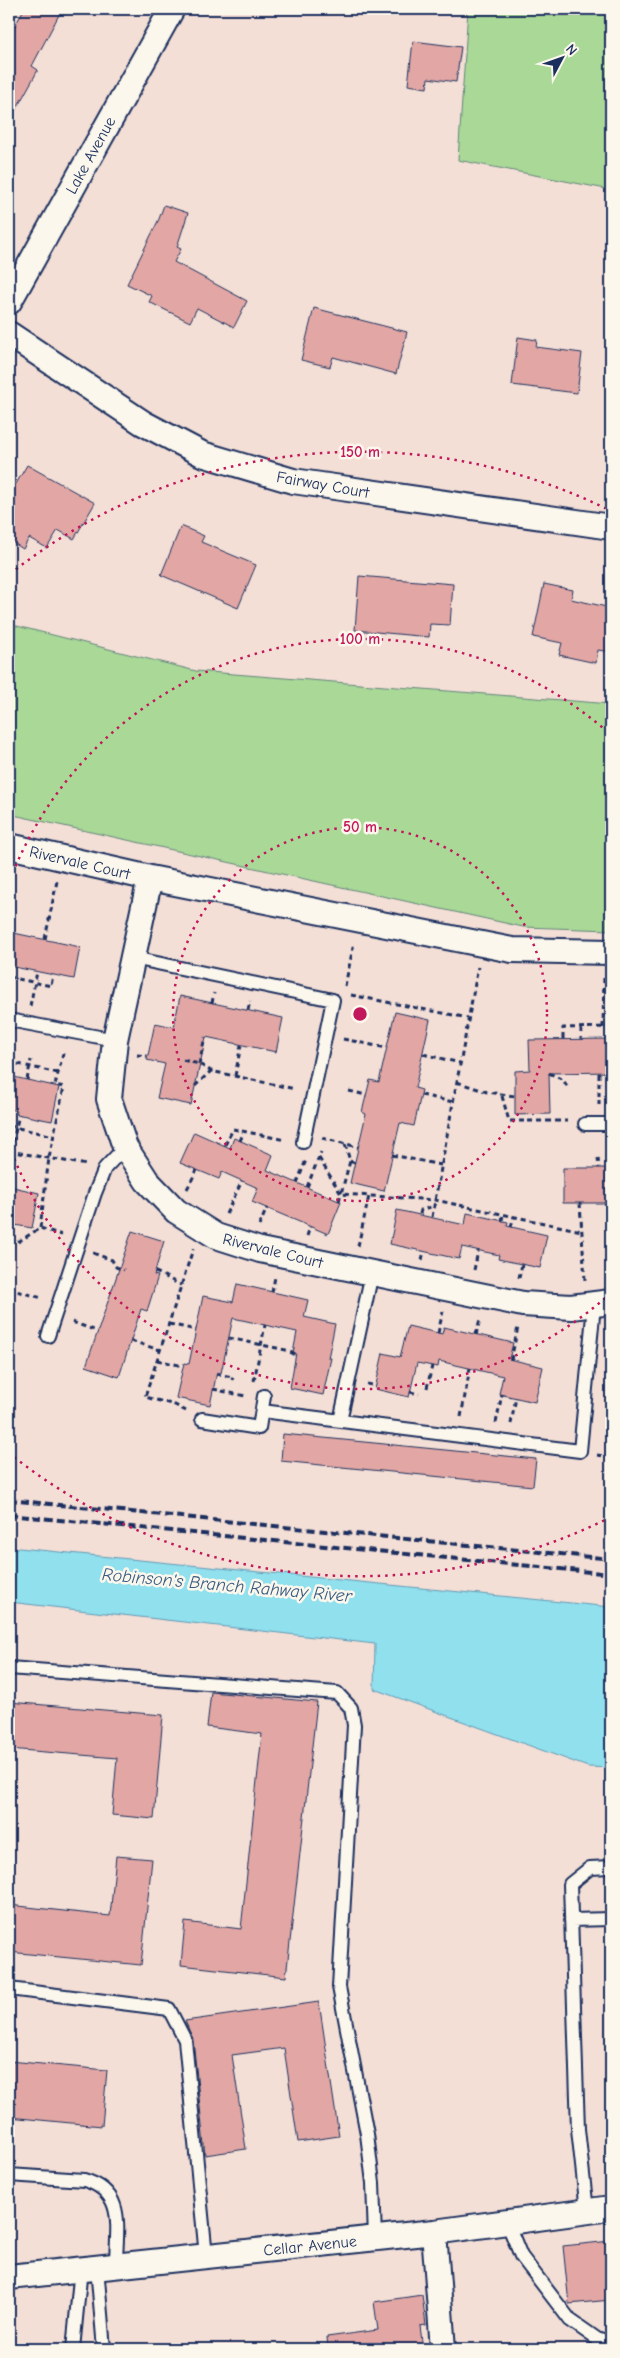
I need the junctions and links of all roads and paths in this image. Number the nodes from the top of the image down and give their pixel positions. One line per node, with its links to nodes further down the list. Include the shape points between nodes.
1 (172, 9): 2 (street, Lake Avenue)
2 (9, 302)
3 (9, 334): 4 (street, Fairway Court, via 143,423 202,454 293,481)
4 (611, 527)
5 (9, 846): 6 (street, Rivervale Court)
6 (62, 858): 7 (street, Rivervale Court); 8 (path)
7 (150, 878): 10 (street, Rivervale Court); 12 (street, Rivervale Court)
8 (45, 939)
9 (354, 943): 17 (path, via 343,993)
10 (482, 944): 11 (street, Rivervale Court, via 512,950); 17 (path)
11 (607, 952): 22 (path)
12 (133, 958): 24 (lane, via 332,1000); 28 (street, Rivervale Court)
13 (37, 972): 16 (path)
14 (53, 975): 16 (path, via 51,986)
15 (9, 978): 16 (path)
16 (35, 983): 19 (path)
17 (468, 1018): 35 (path)
18 (9, 1020): 19 (lane)
19 (26, 1024): 23 (lane)
20 (611, 1027): 22 (path)
21 (581, 1028): 22 (path); 26 (path, via 563,1028); 27 (path)
22 (603, 1028)
23 (68, 1032): 28 (lane); 40 (path)
24 (325, 1035): 30 (path); 49 (lane)
25 (205, 1037): 36 (path)
26 (563, 1039)
27 (581, 1039)
28 (116, 1040): 68 (street, Rivervale Court, via 109,1099)
29 (241, 1045): 43 (path)
30 (387, 1048)
31 (422, 1054): 35 (path)
32 (31, 1060): 37 (path)
33 (183, 1060): 36 (path)
34 (9, 1062): 37 (path)
35 (460, 1063): 45 (path)
36 (199, 1064): 38 (path)
37 (30, 1067): 40 (path); 44 (path)
38 (210, 1071): 43 (path); 46 (path)
39 (611, 1072): 55 (path)
40 (58, 1073): 63 (path, via 55,1085 64,1087)
41 (599, 1073): 59 (path)
42 (549, 1074): 47 (path, via 563,1080)
43 (235, 1076): 49 (path)
44 (27, 1080)
45 (457, 1082): 52 (path); 54 (path)
46 (196, 1086)
47 (569, 1089)
48 (349, 1091): 50 (path)
49 (313, 1093): 64 (lane)
50 (366, 1095)
51 (421, 1095): 54 (path)
52 (502, 1096): 53 (path); 57 (path, via 509,1121)
53 (515, 1096)
54 (453, 1102): 80 (path)
55 (611, 1103)
56 (19, 1114): 61 (path)
57 (568, 1121)
58 (585, 1124): 59 (lane)
59 (605, 1124)
60 (9, 1126): 61 (path)
61 (16, 1128): 63 (path); 70 (path)
62 (244, 1131): 64 (path); 65 (path); 67 (path, via 233,1128)
63 (54, 1136): 73 (path)
64 (304, 1138): 66 (path)
65 (240, 1141)
66 (345, 1144): 69 (path); 78 (path)
67 (225, 1145)
68 (125, 1147): 81 (lane); 101 (street, Rivervale Court, via 146,1181 176,1211)
69 (358, 1148)
70 (10, 1151): 73 (path)
71 (321, 1152): 75 (path)
72 (392, 1155): 80 (path)
73 (49, 1158): 81 (path); 99 (path)
74 (307, 1158): 85 (path)
75 (319, 1158): 86 (path); 87 (path)
76 (598, 1158): 82 (path)
77 (609, 1158): 83 (path)
78 (350, 1161): 79 (path); 87 (path)
79 (355, 1163)
80 (441, 1165): 89 (path)
81 (105, 1168): 103 (lane)
82 (599, 1168)
83 (609, 1168)
84 (242, 1181): 101 (path)
85 (297, 1183)
86 (307, 1187)
87 (341, 1194): 88 (path); 90 (path)
88 (368, 1196): 89 (path); 105 (path)
89 (435, 1200): 92 (path); 94 (path)
90 (339, 1201)
91 (580, 1203): 100 (path)
92 (434, 1206): 93 (path, via 421,1210); 96 (path)
93 (420, 1214)
94 (503, 1214): 95 (path); 97 (path)
95 (514, 1216): 98 (path); 100 (path)
96 (432, 1217)
97 (502, 1221)
98 (511, 1227)
99 (40, 1228): 102 (path); 103 (path)
100 (582, 1230): 111 (path)
101 (208, 1232): 105 (street, Rivervale Court, via 260,1250); 107 (path)
102 (18, 1242)
103 (78, 1244): 104 (path, via 112,1260 116,1267); 109 (lane)
104 (124, 1270)
105 (363, 1271): 110 (street, Rivervale Court); 139 (lane)
106 (155, 1272): 107 (path)
107 (182, 1285): 113 (path)
108 (9, 1289): 109 (path)
109 (59, 1304): 112 (lane)
110 (523, 1304): 111 (street, Rivervale Court); 124 (path)
111 (597, 1304): 142 (lane, via 580,1451)
112 (54, 1317): 115 (path); 117 (lane)
113 (169, 1324): 116 (path); 121 (path)
114 (264, 1325): 120 (path)
115 (97, 1330)
116 (196, 1330)
117 (48, 1336)
118 (229, 1338): 120 (path)
119 (131, 1341): 121 (path)
120 (261, 1344): 122 (path); 130 (path)
121 (160, 1350): 123 (path)
122 (296, 1355)
123 (157, 1360): 125 (path); 138 (path, via 145,1397 175,1405)
124 (511, 1360)
125 (183, 1366)
126 (432, 1366): 131 (path)
127 (470, 1368): 140 (path)
128 (216, 1374): 129 (path, via 233,1377)
129 (232, 1380)
130 (254, 1385)
131 (427, 1388)
132 (214, 1389): 137 (path)
133 (410, 1392): 134 (path)
134 (419, 1394)
135 (502, 1394): 141 (path)
136 (516, 1397): 142 (path)
137 (263, 1402): 138 (lane, via 259,1428); 139 (lane)
138 (202, 1418)
139 (340, 1421): 140 (lane)
140 (457, 1435): 141 (lane)
141 (493, 1440): 142 (lane)
142 (507, 1442)
143 (9, 1668): 153 (lane, via 337,1692 351,1708 354,1724 339,1987 367,2134)
144 (611, 1867): 146 (lane, via 590,1868 570,1884)
145 (611, 1919): 146 (lane)
146 (571, 1920): 150 (lane, via 578,2129)
147 (9, 1989): 154 (lane, via 168,2009 185,2040)
148 (9, 2174): 155 (lane, via 84,2180 105,2190 114,2200 116,2210)
149 (611, 2208): 150 (street, Cellar Avenue)
150 (587, 2211): 151 (street, Cellar Avenue)
151 (507, 2222): 152 (street, Cellar Avenue); 157 (lane, via 521,2256 570,2320 597,2339)
152 (434, 2232): 153 (street, Cellar Avenue); 160 (street)
153 (375, 2238): 154 (street, Cellar Avenue)
154 (206, 2256): 155 (street, Cellar Avenue)
155 (98, 2266): 156 (street, Cellar Avenue); 158 (lane); 159 (lane)
156 (9, 2277)
157 (611, 2344)
158 (73, 2349)
159 (104, 2349)
160 (443, 2349)

